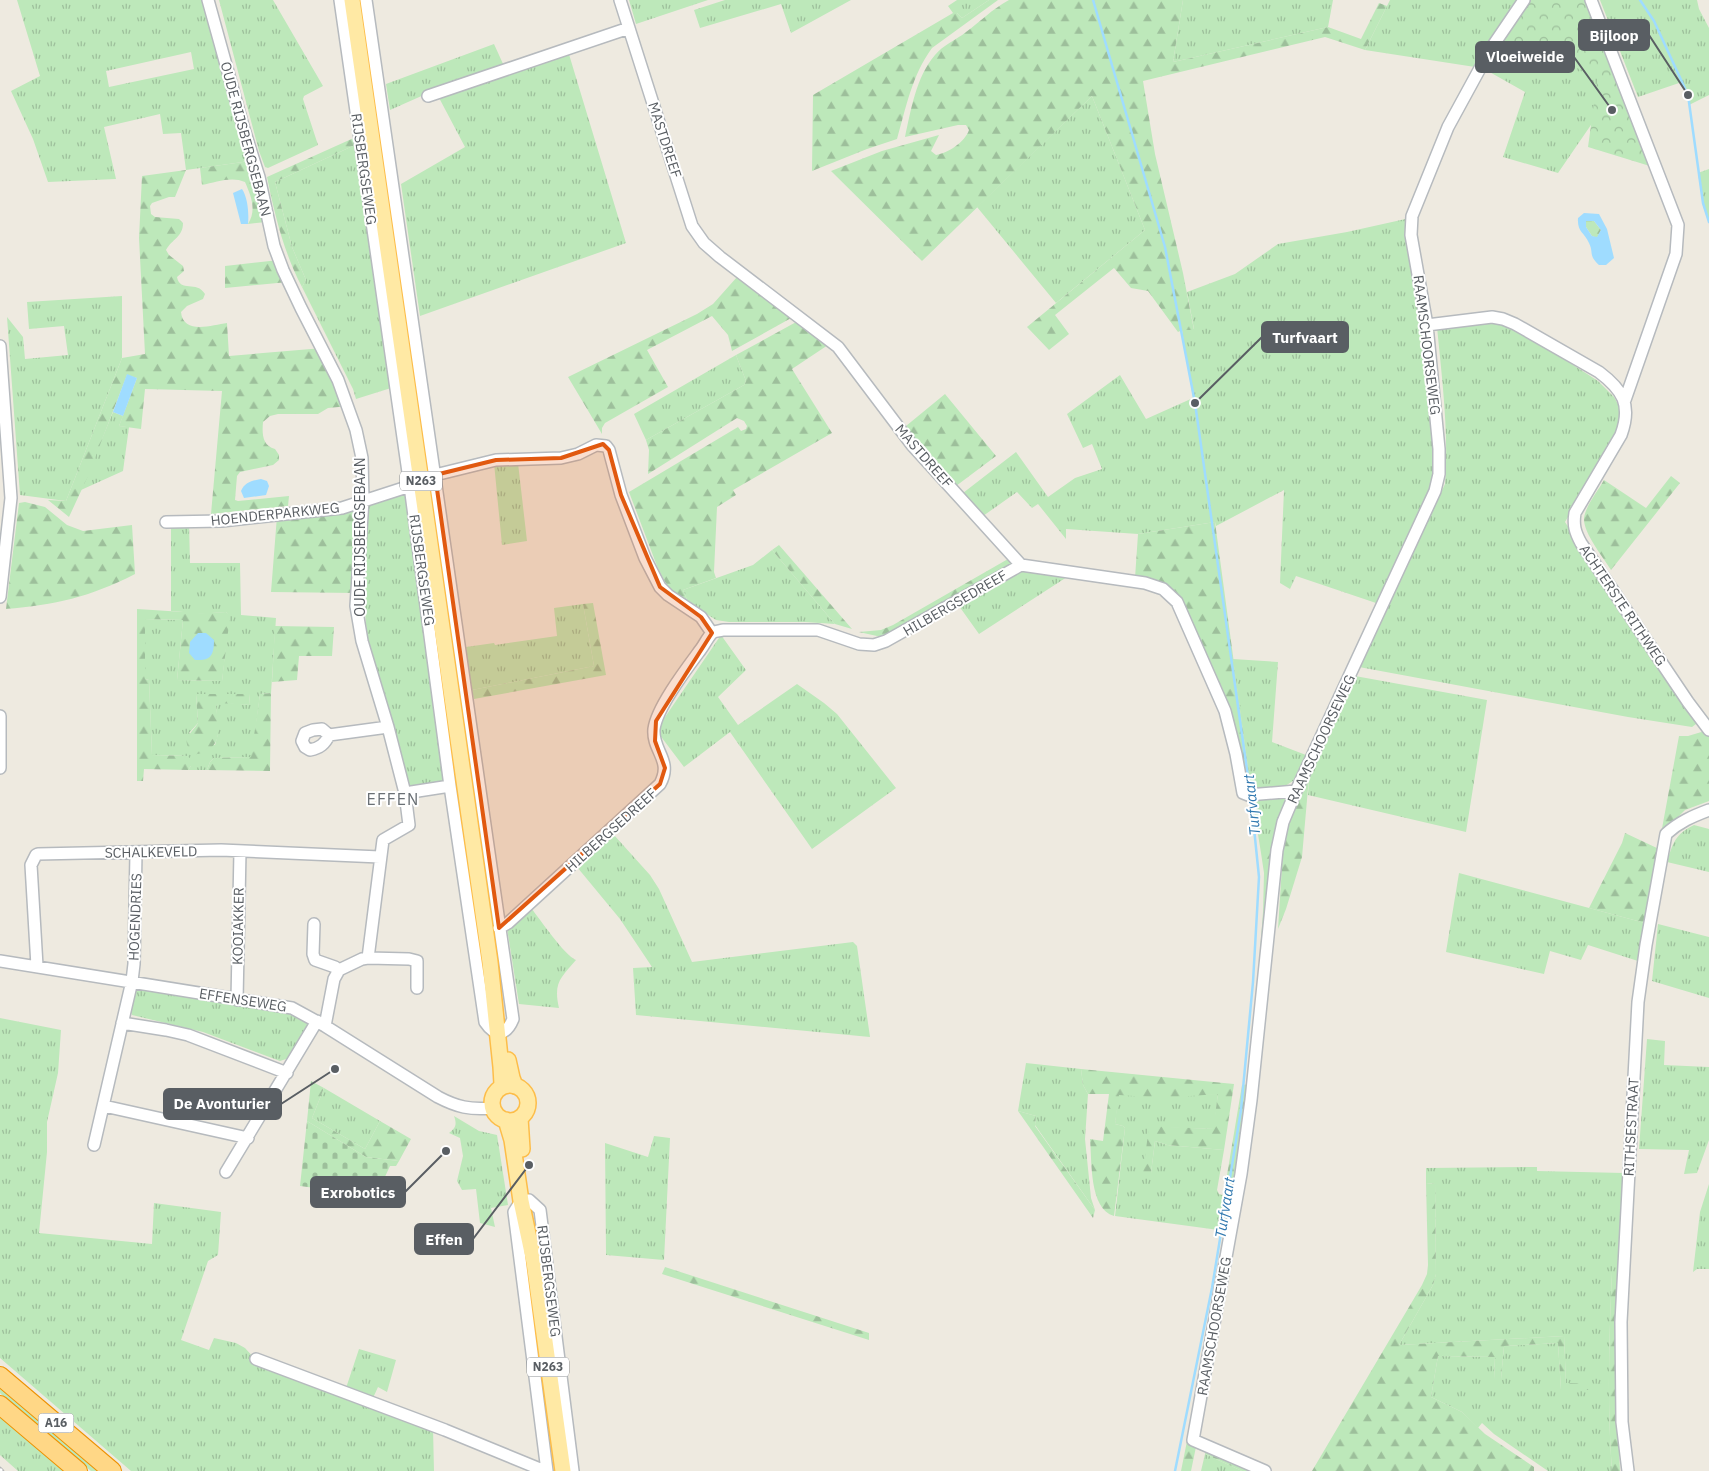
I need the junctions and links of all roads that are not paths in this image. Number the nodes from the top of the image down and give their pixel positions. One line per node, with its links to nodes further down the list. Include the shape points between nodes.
1 (208, 0): 15 (street, OUDE RIJSBERGSEBAAN, via 259,176 282,270 348,406 362,458)
2 (340, 0): 14 (street, RIJSBERGSEWEG)
3 (352, 0): 43 (main road, RIJSBERGSEWEG / N263, via 490,962)
4 (366, 0): 13 (street, RIJSBERGSEWEG)
5 (620, 0): 8 (street, MASTDREEF)
6 (1524, 0): 10 (street, RAAMSCHOORSEWEG, via 1490,50 1448,127 1412,216 1411,235)
7 (1591, 0): 12 (street, ACHTERSTE RITHWEG, via 1678,225 1676,254)
8 (629, 28): 9 (street); 17 (street, MASTDREEF, via 692,226 704,243 838,347 912,445)
9 (428, 96)
10 (1427, 325): 12 (street, via 1492,317 1503,319 1599,372 1611,381); 26 (street, RAAMSCHOORSEWEG, via 1439,449 1435,491)
11 (0, 346): 18 (street, via 11,498)
12 (1625, 400): 22 (street, ACHTERSTE RITHWEG, via 1621,435 1575,513 1575,532)
13 (435, 475): 19 (street, via 496,460 561,458 596,445 606,446 645,558 660,587 701,617); 33 (street, RIJSBERGSEWEG)
14 (410, 486): 15 (street, HOENDERPARKWEG); 25 (street, RIJSBERGSEWEG)
15 (363, 500): 16 (street, HOENDERPARKWEG, via 342,508); 21 (street, OUDE RIJSBERGSEBAAN, via 356,606 362,641)
16 (166, 522)
17 (1020, 565): 19 (street, HILBERGSEDREEF, via 886,642 874,645 859,644 818,630 723,630); 26 (street, via 1145,583 1163,589 1177,602 1225,712 1243,793)
18 (0, 597)
19 (712, 633): 33 (street, HILBERGSEDREEF, via 676,684 656,721 655,741 665,768 660,784)
20 (0, 716): 24 (street)
21 (388, 728): 23 (street); 27 (street, OUDE RIJSBERGSEBAAN)
22 (1709, 730)
23 (329, 735)
24 (0, 768)
25 (450, 786): 27 (street); 43 (street, RIJSBERGSEWEG, via 485,1022 491,1030)
26 (1296, 791): 62 (street, RAAMSCHOORSEWEG, via 1283,822 1277,850 1241,1174 1193,1440)
27 (405, 793): 31 (street, OUDE RIJSBERGSEBAAN, via 409,825 383,840)
28 (1709, 810): 63 (street, RITHSESTRAAT, via 1692,816 1666,834 1638,1002 1621,1322 1622,1422)
29 (136, 852): 30 (street, SCHALKEVELD); 36 (street, SCHALKEVELD, via 36,856 31,865); 38 (street, HOGENDRIES)
30 (240, 852): 31 (street, SCHALKEVELD); 40 (street, KOOIAKKER)
31 (380, 857): 34 (street, OUDE RIJSBERGSEBAAN)
32 (314, 924): 37 (street, via 315,960)
33 (499, 928): 43 (street, RIJSBERGSEWEG)
34 (368, 958): 37 (street); 39 (street, via 417,962)
35 (0, 961): 36 (street, EFFENSEWEG)
36 (36, 966): 38 (street, EFFENSEWEG)
37 (340, 970): 42 (street, via 334,979)
38 (132, 981): 40 (street, EFFENSEWEG); 41 (street, HOGENDRIES)
39 (417, 988)
40 (237, 1000): 42 (street, EFFENSEWEG, via 292,1008)
41 (122, 1023): 44 (street, via 188,1035); 47 (street, HOGENDRIES)
42 (321, 1023): 44 (street); 48 (street, EFFENSEWEG, via 458,1107)
43 (505, 1028): 45 (main road, RIJSBERGSEWEG / N263, via 509,1066); 46 (main road, RIJSBERGSEWEG / N263)
44 (287, 1073): 50 (street)
45 (516, 1086): 46 (main road); 49 (main road, N263, via 524,1093 528,1106 525,1113)
46 (500, 1088): 48 (main road, N263, via 495,1093)
47 (104, 1106): 50 (street); 51 (street, HOGENDRIES)
48 (492, 1108): 49 (main road, via 500,1117)
49 (513, 1119): 53 (main road, RIJSBERGSEWEG / N263, via 512,1140)
50 (248, 1138): 52 (street)
51 (94, 1145)
52 (226, 1172)
53 (526, 1206): 59 (street, RIJSBERGSEWEG); 60 (main road, RIJSBERGSEWEG / N263); 61 (street, RIJSBERGSEWEG)
54 (256, 1360): 59 (street)
55 (0, 1376): 58 (highway, A16)
56 (0, 1405): 57 (highway, A16)
57 (78, 1471)
58 (112, 1471)
59 (546, 1471)
60 (563, 1471)
61 (573, 1471)
62 (1265, 1471)
63 (1628, 1471)

